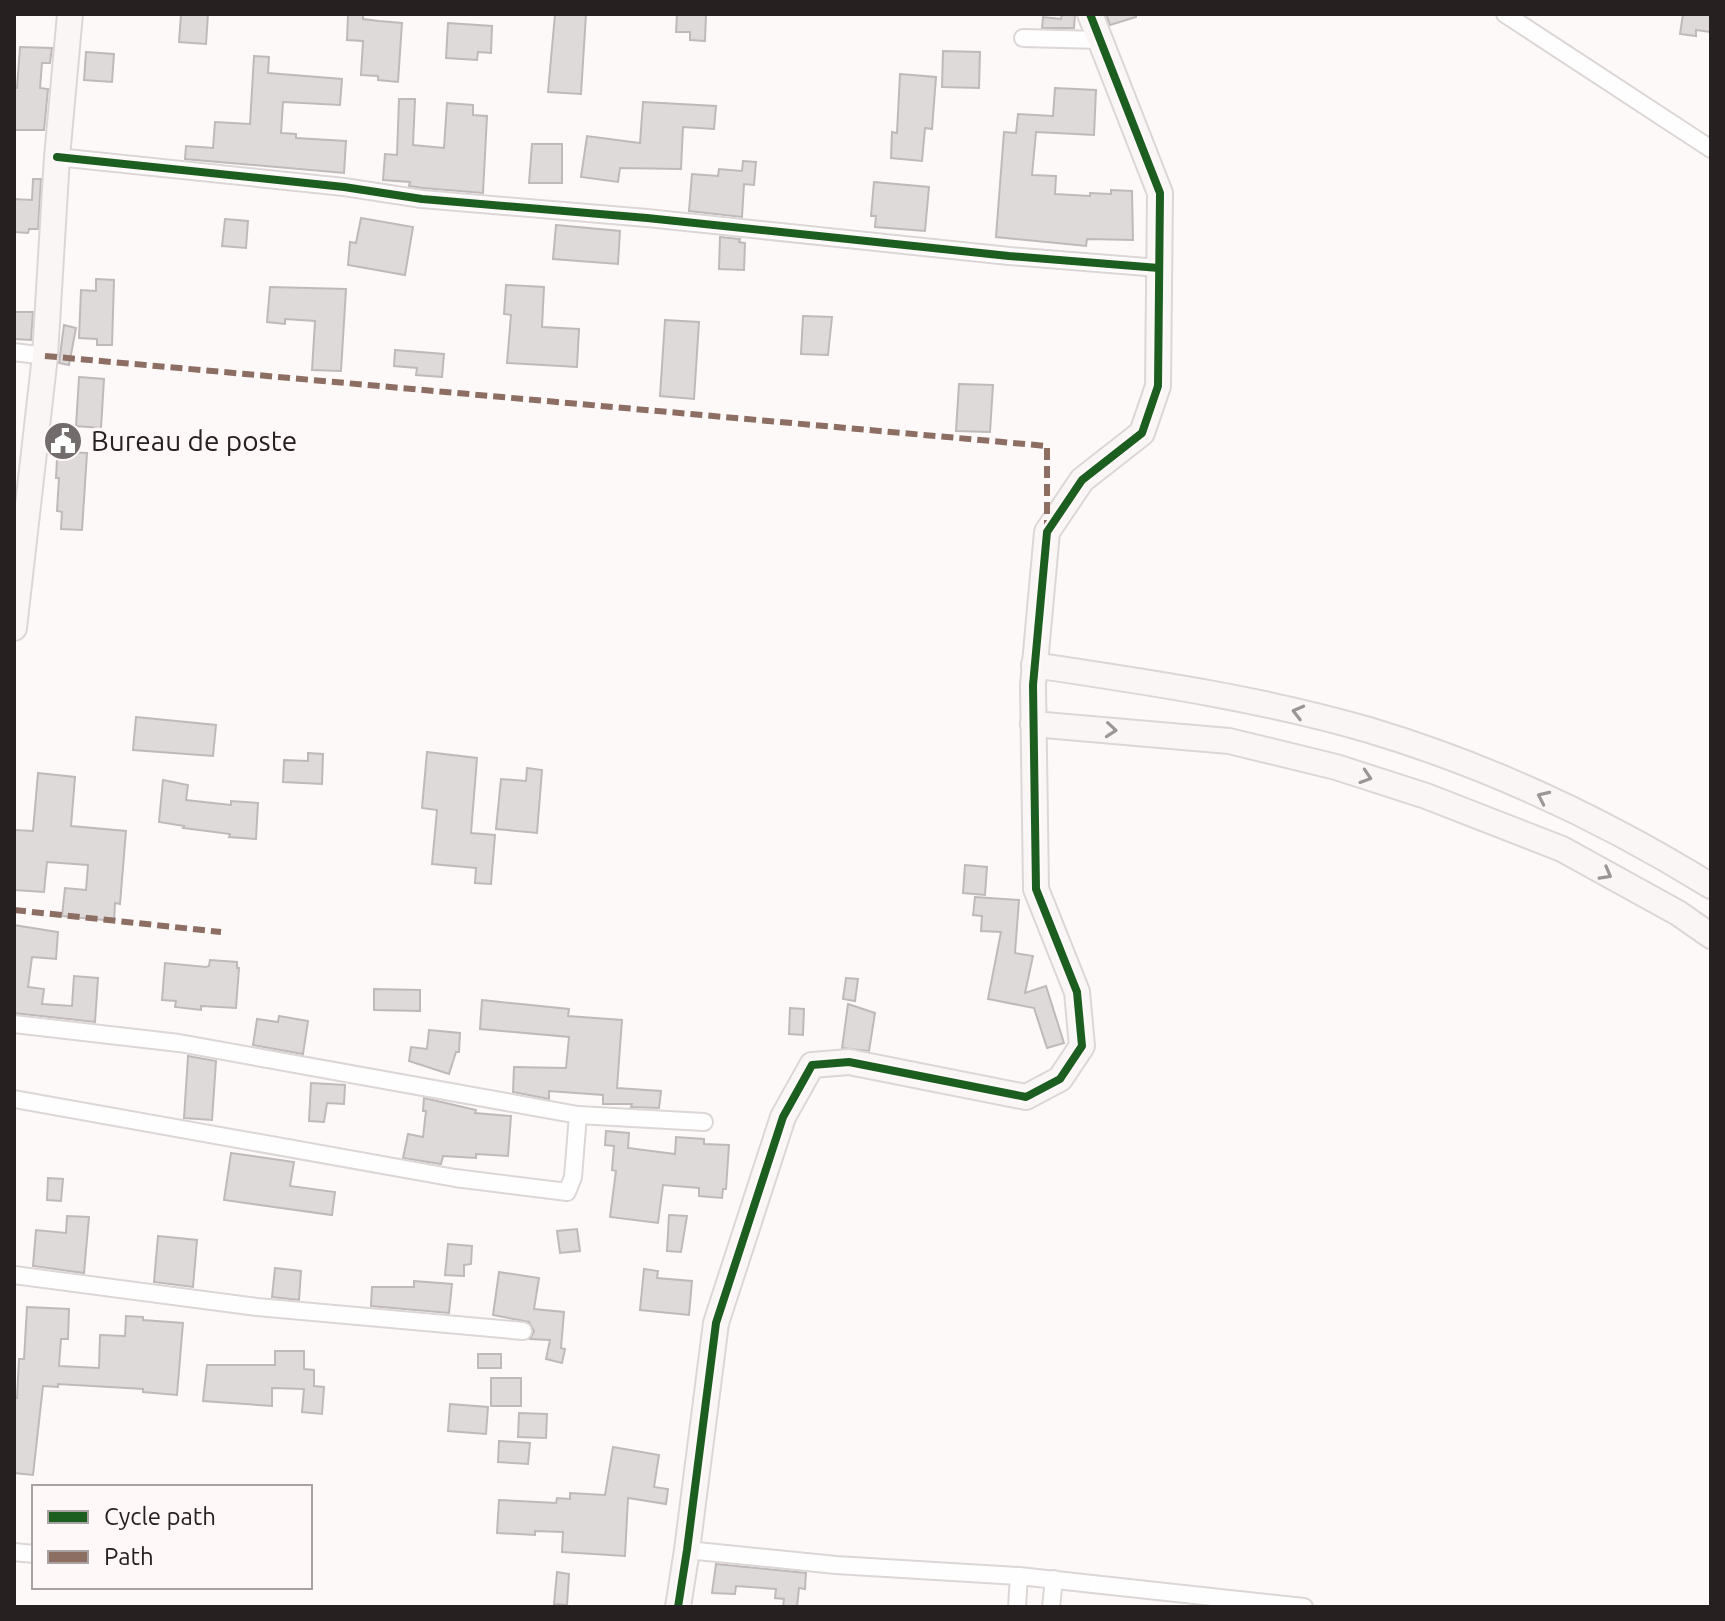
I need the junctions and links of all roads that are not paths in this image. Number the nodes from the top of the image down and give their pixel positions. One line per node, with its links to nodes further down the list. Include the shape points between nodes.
1 (70, 14): 7 (street)
2 (1090, 14): 5 (street)
3 (1505, 14): 6 (street)
4 (1023, 38): 5 (street)
5 (1100, 40): 8 (street, via 1160,193)
6 (1711, 149)
7 (57, 157): 8 (street, via 422,199); 10 (street)
8 (1159, 268): 12 (street, via 1158,386 1142,433 1082,480 1047,532)
9 (14, 352): 10 (street)
10 (45, 356): 11 (street)
11 (14, 628)
12 (1034, 665): 13 (street); 14 (street, one-way to 12, via 1644,845 1491,772 1369,730 1194,689)
13 (1033, 724): 15 (street, one-way to 15, via 1229,741 1336,767 1562,849); 22 (street, via 1036,889 1077,992 1082,1046 1060,1079 1026,1097 849,1062 812,1065 783,1117 716,1323)
14 (1711, 886)
15 (1711, 936)
16 (14, 1024): 18 (street, via 179,1043)
17 (14, 1099): 18 (street, via 455,1178 567,1192)
18 (578, 1115): 19 (street)
19 (704, 1122)
20 (14, 1275): 21 (street, via 257,1307)
21 (523, 1331)
22 (687, 1550): 23 (street); 25 (street)
23 (1019, 1576): 24 (street); 26 (street)
24 (1054, 1579): 27 (street); 28 (street)
25 (678, 1607)
26 (1017, 1607)
27 (1051, 1607)
28 (1304, 1607)

